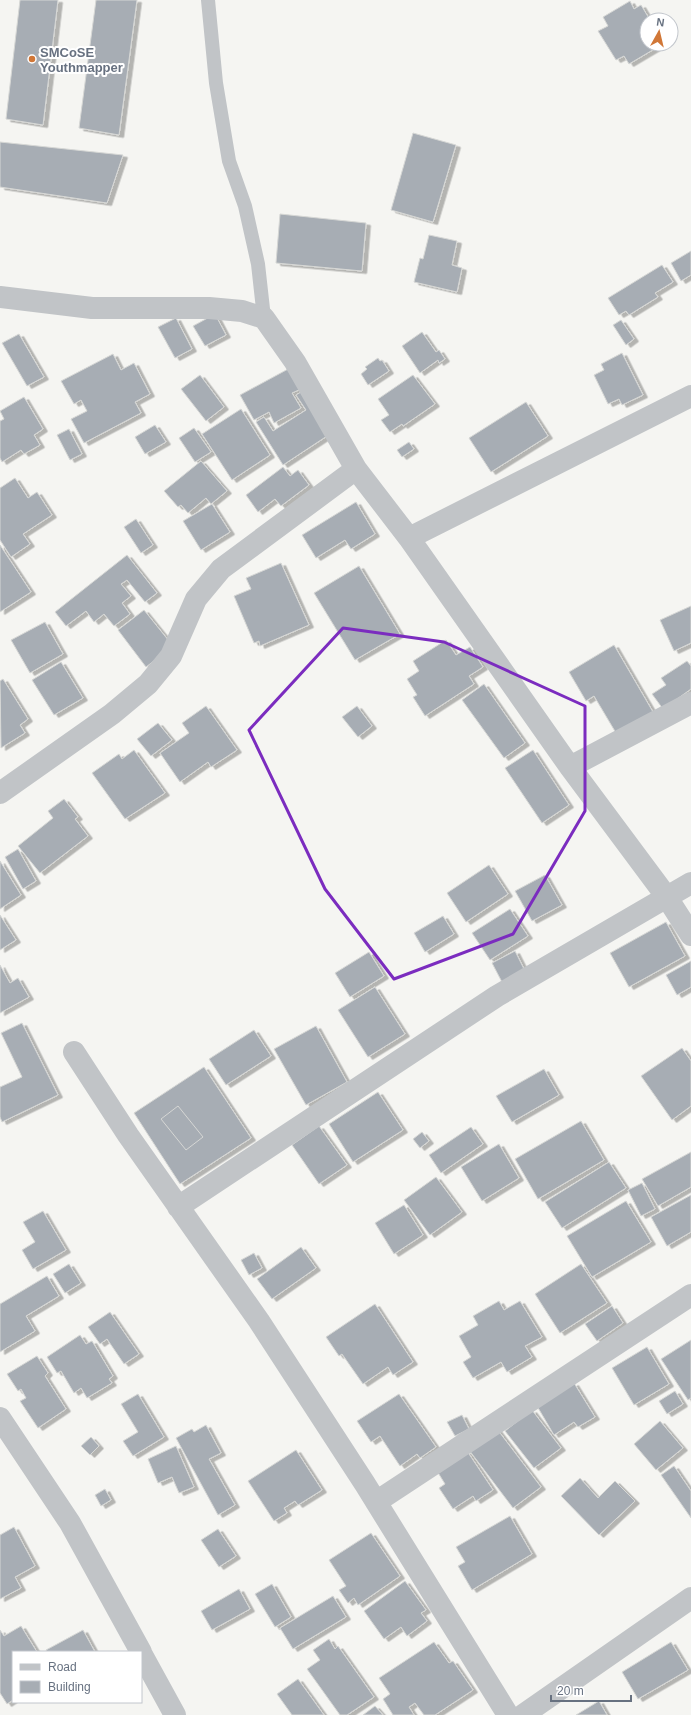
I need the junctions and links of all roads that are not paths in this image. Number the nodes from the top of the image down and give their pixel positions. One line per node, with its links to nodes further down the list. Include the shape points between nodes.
1 (208, 0): 3 (lane, via 216,82 229,161 245,206 258,264)
2 (0, 297): 3 (street, via 92,308 208,308 242,311)
3 (264, 318): 5 (street, via 295,362)
4 (691, 396): 6 (street)
5 (356, 468): 6 (street); 9 (street, via 221,569 196,599 171,656 148,684 112,714)
6 (409, 538): 8 (street)
7 (691, 704): 8 (street)
8 (570, 767): 11 (street)
9 (0, 793)
10 (691, 883): 11 (street)
11 (666, 896): 12 (street); 14 (street, via 498,996)
12 (691, 935)
13 (74, 1052): 14 (street)
14 (178, 1207): 17 (street, via 259,1321)
15 (691, 1295): 17 (street)
16 (0, 1418): 19 (street, via 70,1523)
17 (376, 1502): 22 (street)
18 (691, 1598): 23 (street)
19 (140, 1651)
20 (142, 1654): 21 (street)
21 (175, 1715)
22 (508, 1715)
23 (523, 1715)

